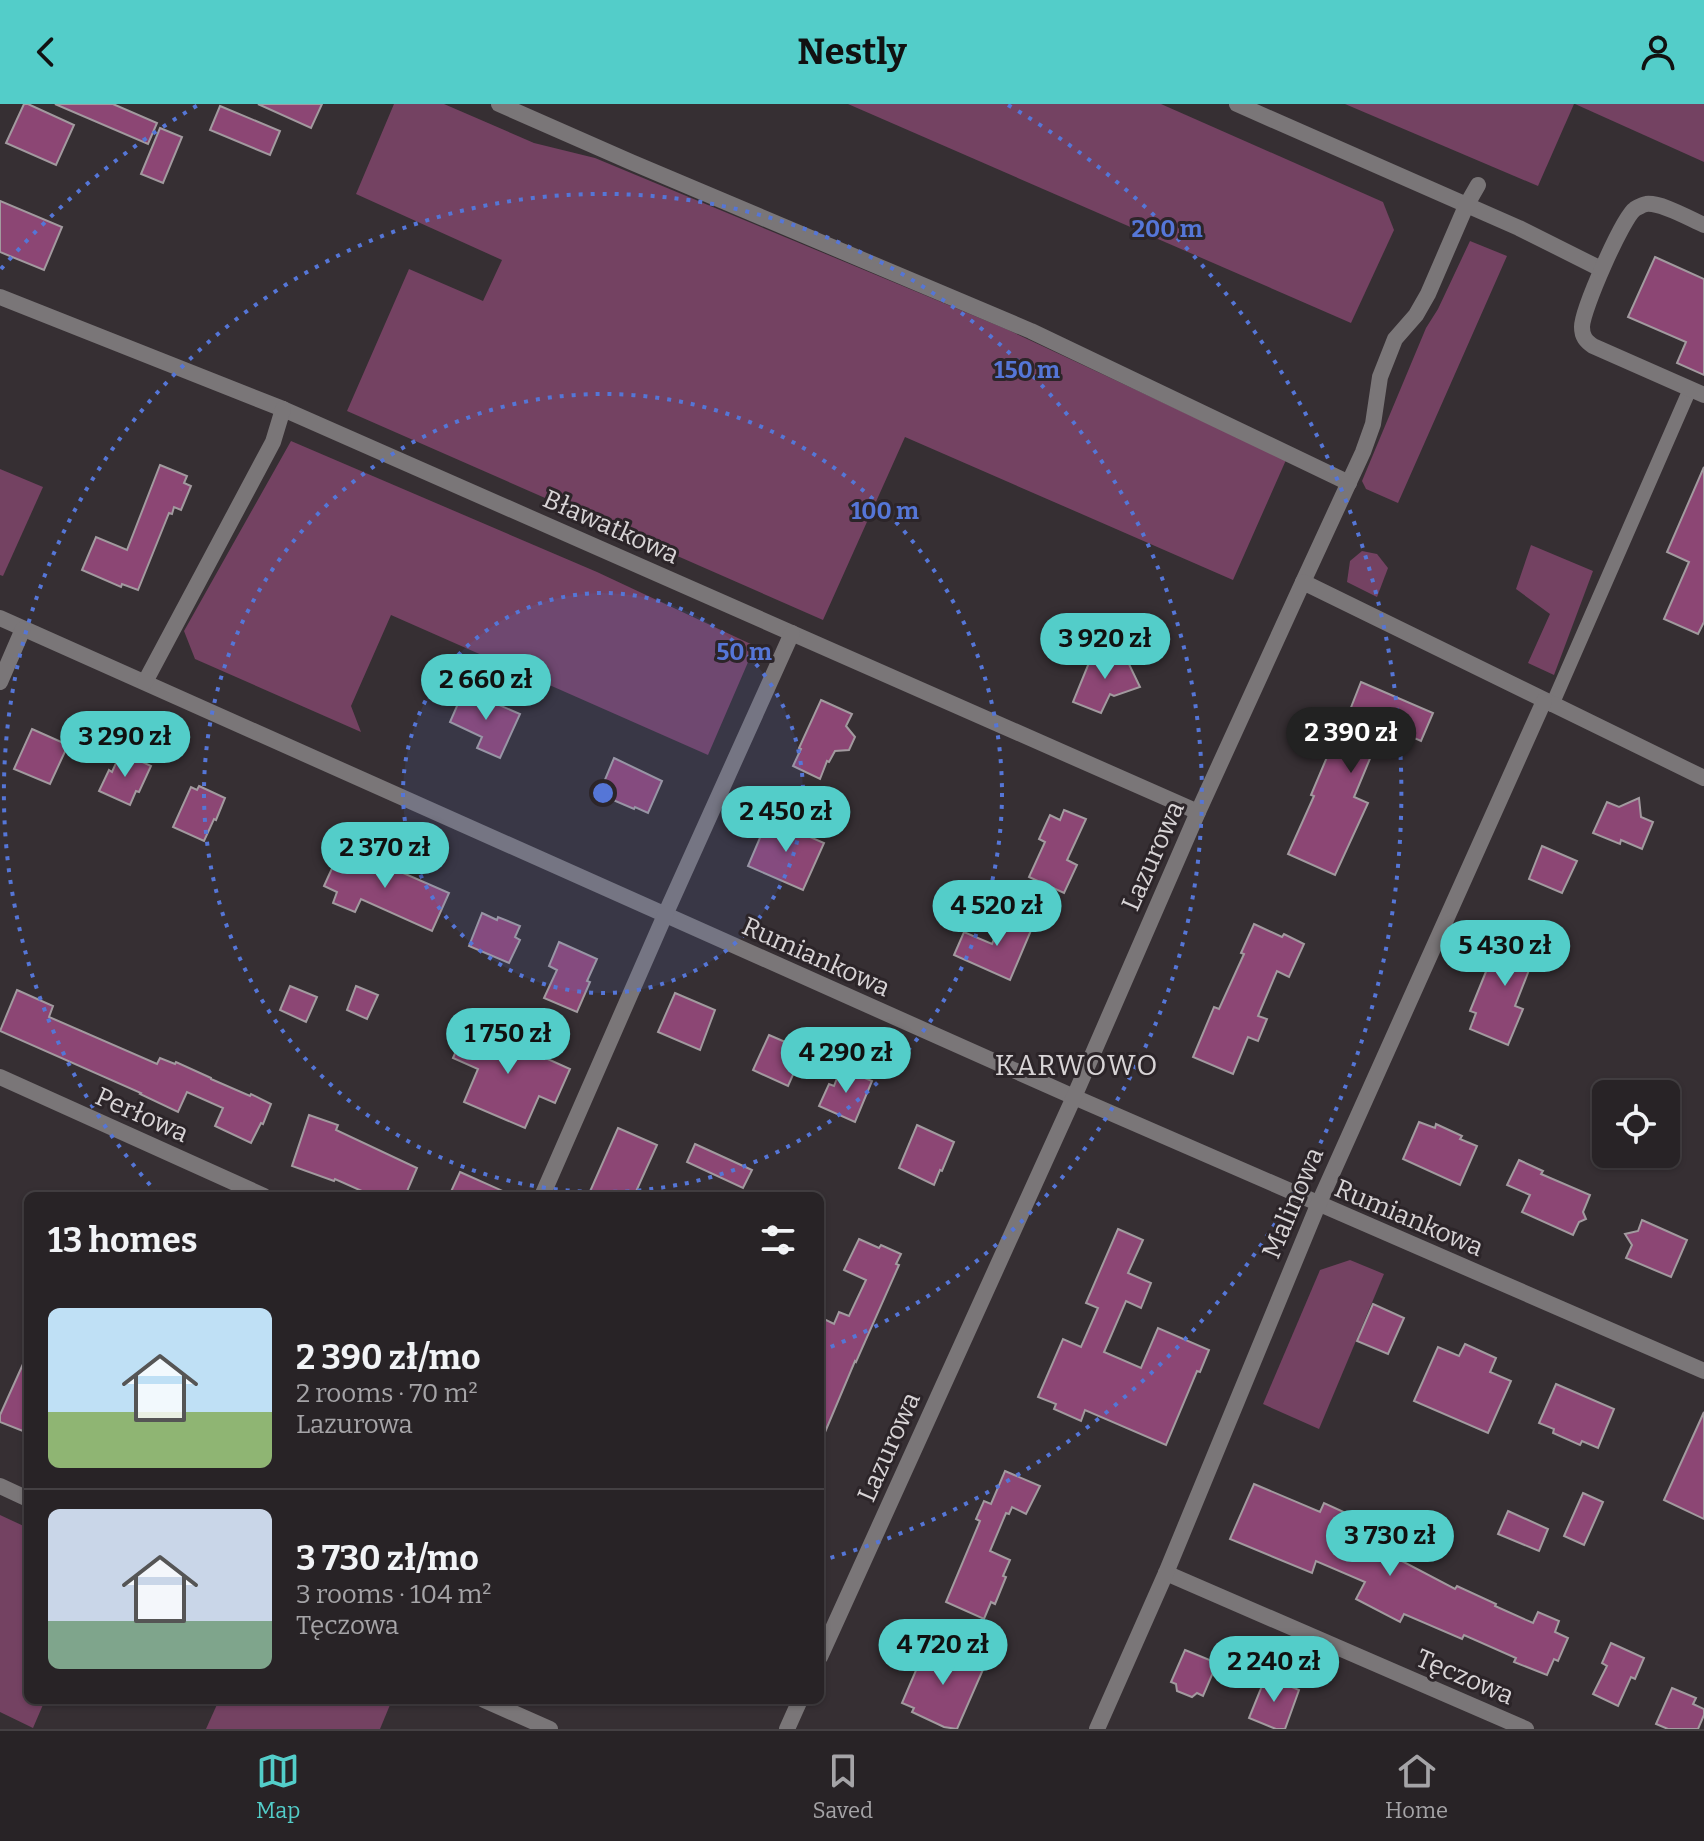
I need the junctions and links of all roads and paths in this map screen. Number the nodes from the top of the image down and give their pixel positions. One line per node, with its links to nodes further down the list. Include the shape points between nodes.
1 (499, 104): 10 (street, via 1031,331)
2 (1237, 104): 4 (street)
3 (1478, 185): 4 (street, Lazurowa)
4 (1466, 206): 6 (street); 10 (street, Lazurowa, via 1428,294 1395,339 1380,377 1373,424)
5 (1704, 225): 6 (street, via 1657,205 1633,209)
6 (1601, 269): 8 (street, via 1582,321 1584,340)
7 (0, 297): 9 (street, Bławatkowa)
8 (1697, 392): 17 (lane)
9 (283, 409): 14 (street, Bławatkowa); 16 (street, via 273,442)
10 (1349, 483): 11 (street, Lazurowa)
11 (1303, 582): 17 (street); 19 (street, Lazurowa)
12 (0, 618): 13 (street, Rumiankowa)
13 (23, 629): 15 (street); 16 (street, Rumiankowa)
14 (792, 633): 19 (street, Bławatkowa); 20 (street)
15 (0, 682)
16 (145, 682): 20 (street, Rumiankowa)
17 (1548, 703): 18 (street); 25 (street, Malinowa)
18 (1704, 778)
19 (1198, 812): 22 (street, Lazurowa)
20 (665, 915): 22 (street, Rumiankowa); 24 (street)
21 (0, 1077): 23 (street, Perłowa)
22 (1074, 1097): 25 (street, Rumiankowa); 30 (street, Lazurowa)
23 (255, 1192)
24 (544, 1192)
25 (1318, 1205): 26 (street, Rumiankowa); 29 (street, Malinowa)
26 (1704, 1371)
27 (0, 1486): 28 (street)
28 (24, 1497)
29 (1166, 1573): 35 (street, Malinowa); 36 (street, Tęczowa)
30 (824, 1648)
31 (493, 1704): 33 (street)
32 (798, 1704): 34 (street)
33 (550, 1729)
34 (787, 1729)
35 (1097, 1729)
36 (1526, 1729)

